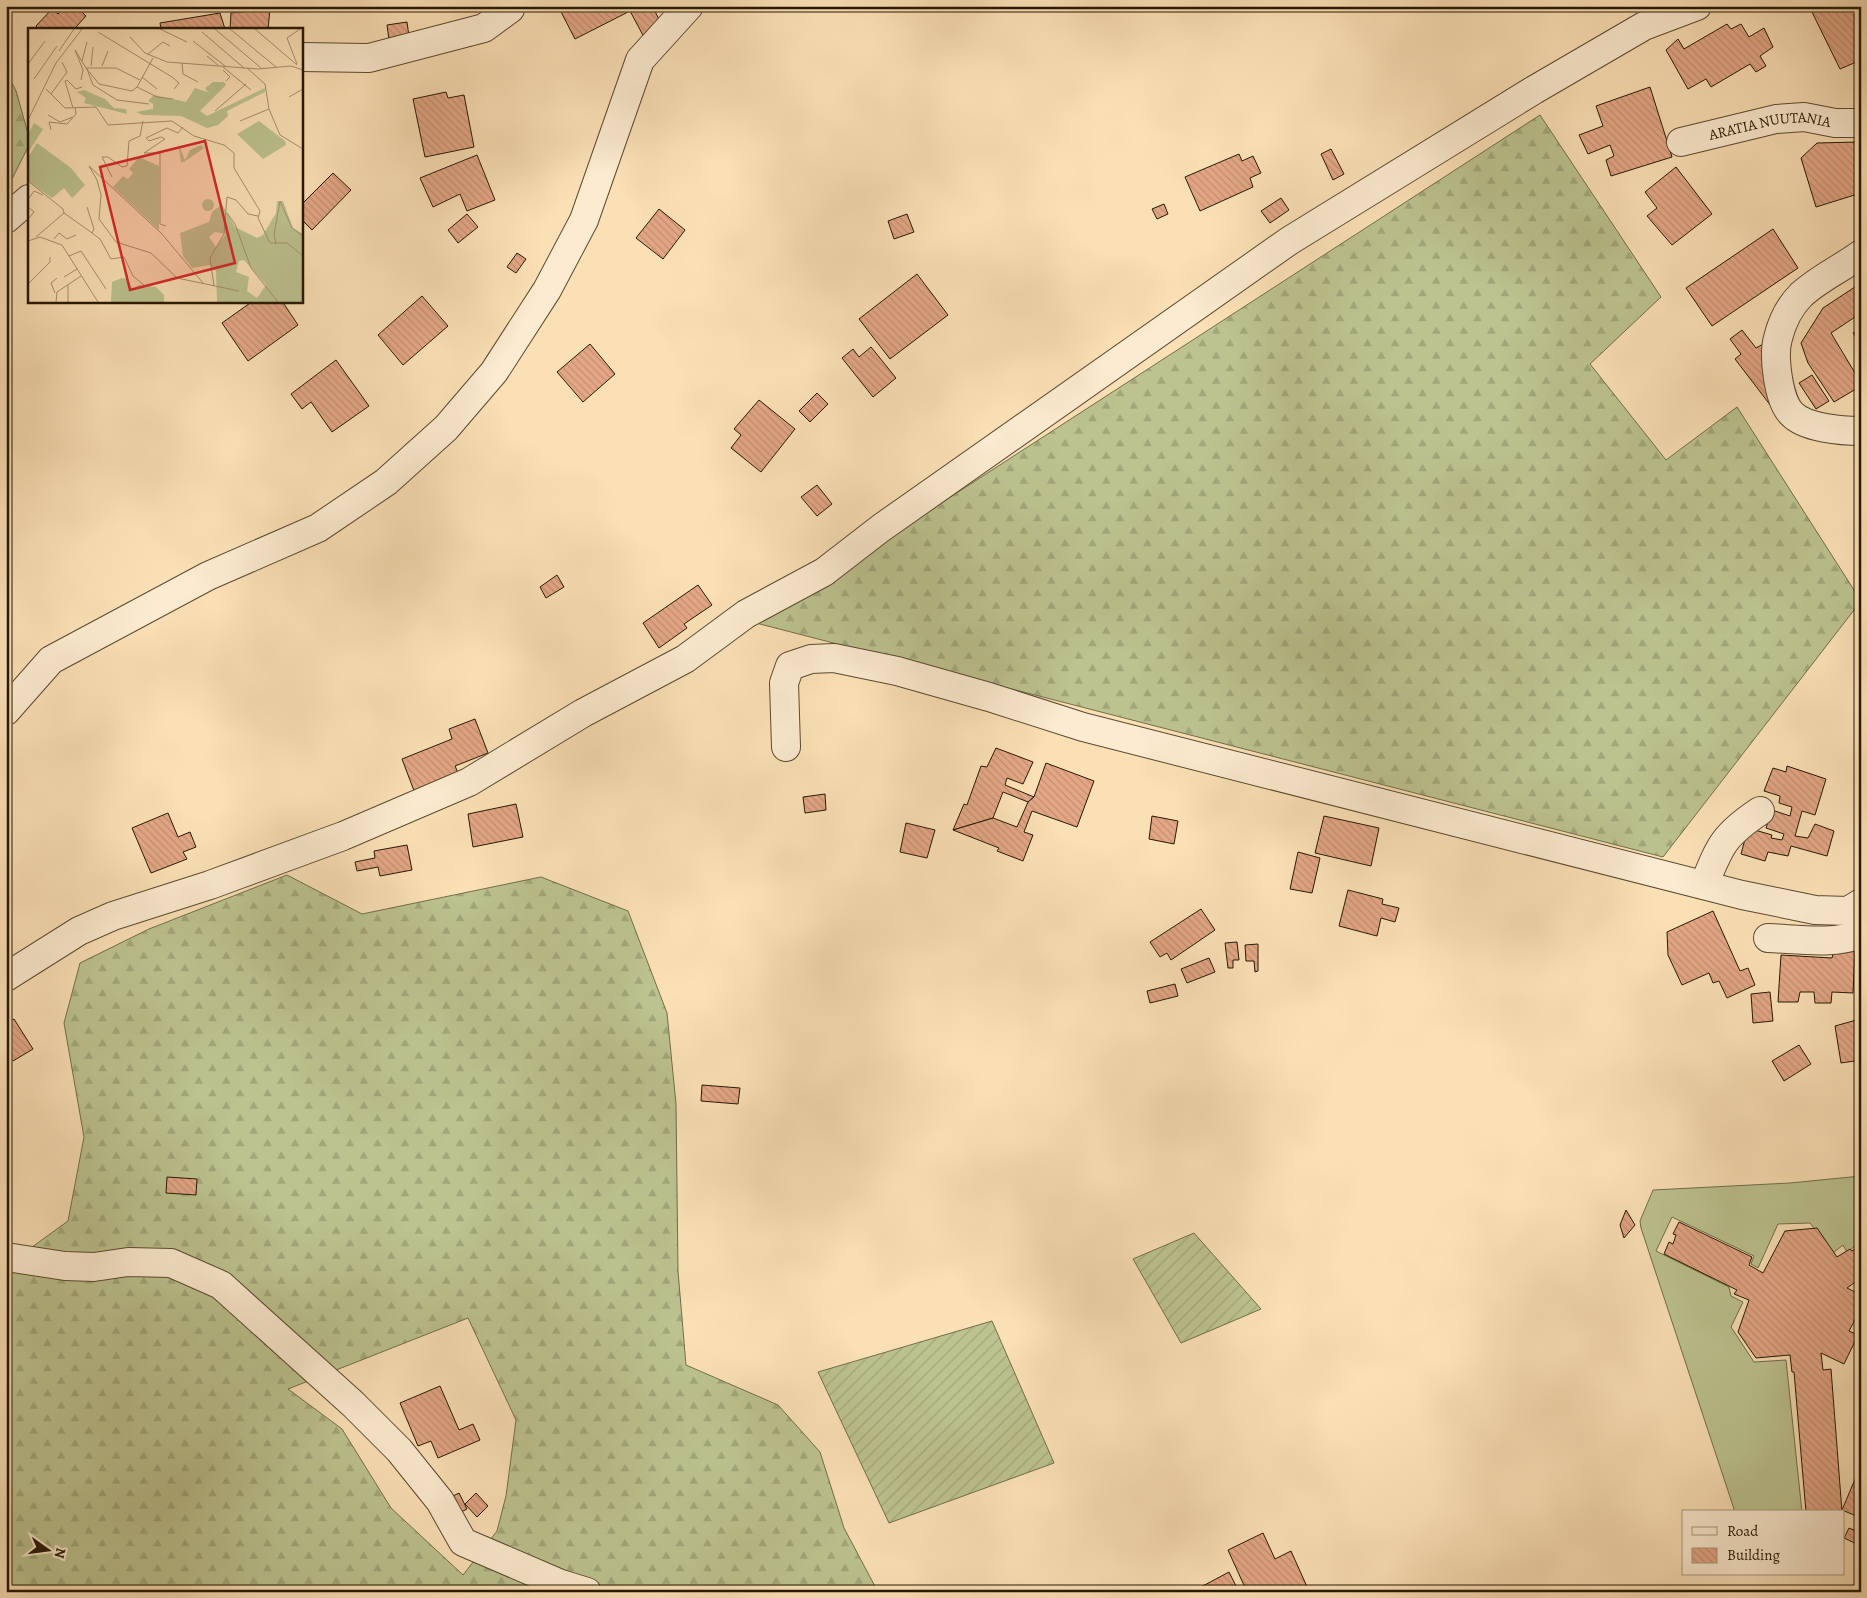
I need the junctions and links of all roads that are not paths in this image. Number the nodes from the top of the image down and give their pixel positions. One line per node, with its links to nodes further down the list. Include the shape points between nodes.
1 (510, 6): 6 (street, via 510,10 484,28)
2 (689, 6): 13 (street, via 640,60 584,220 547,290 494,372 446,428 386,482 318,528 208,576 51,660)
3 (1698, 6): 20 (street, via 1644,26 1289,241 880,528 824,572 746,614 685,659 583,713 469,782 343,836 210,885 113,916 79,932)
4 (302, 41): 6 (street, via 329,52)
5 (302, 57): 6 (street)
6 (369, 58)
7 (1861, 123): 8 (street, ARATIA NUUTANIA, via 1835,123 1804,117 1776,119)
8 (1681, 142)
9 (28, 200): 10 (street)
10 (6, 218)
11 (1861, 254): 12 (street, via 1802,295 1786,315 1777,340 1779,385 1792,416 1812,424)
12 (1861, 431)
13 (6, 711)
14 (786, 747): 16 (street, via 784,683 790,666 811,659 834,658 916,676 1083,727)
15 (1760, 811): 16 (street, via 1737,826 1725,839)
16 (1704, 885): 17 (street, via 1815,910 1848,911)
17 (1861, 903)
18 (1861, 934): 19 (street, via 1851,938)
19 (1768, 938)
20 (6, 977)
21 (6, 1257): 22 (street, via 65,1266 171,1263 221,1285 399,1450 440,1501 463,1542)
22 (587, 1592)

